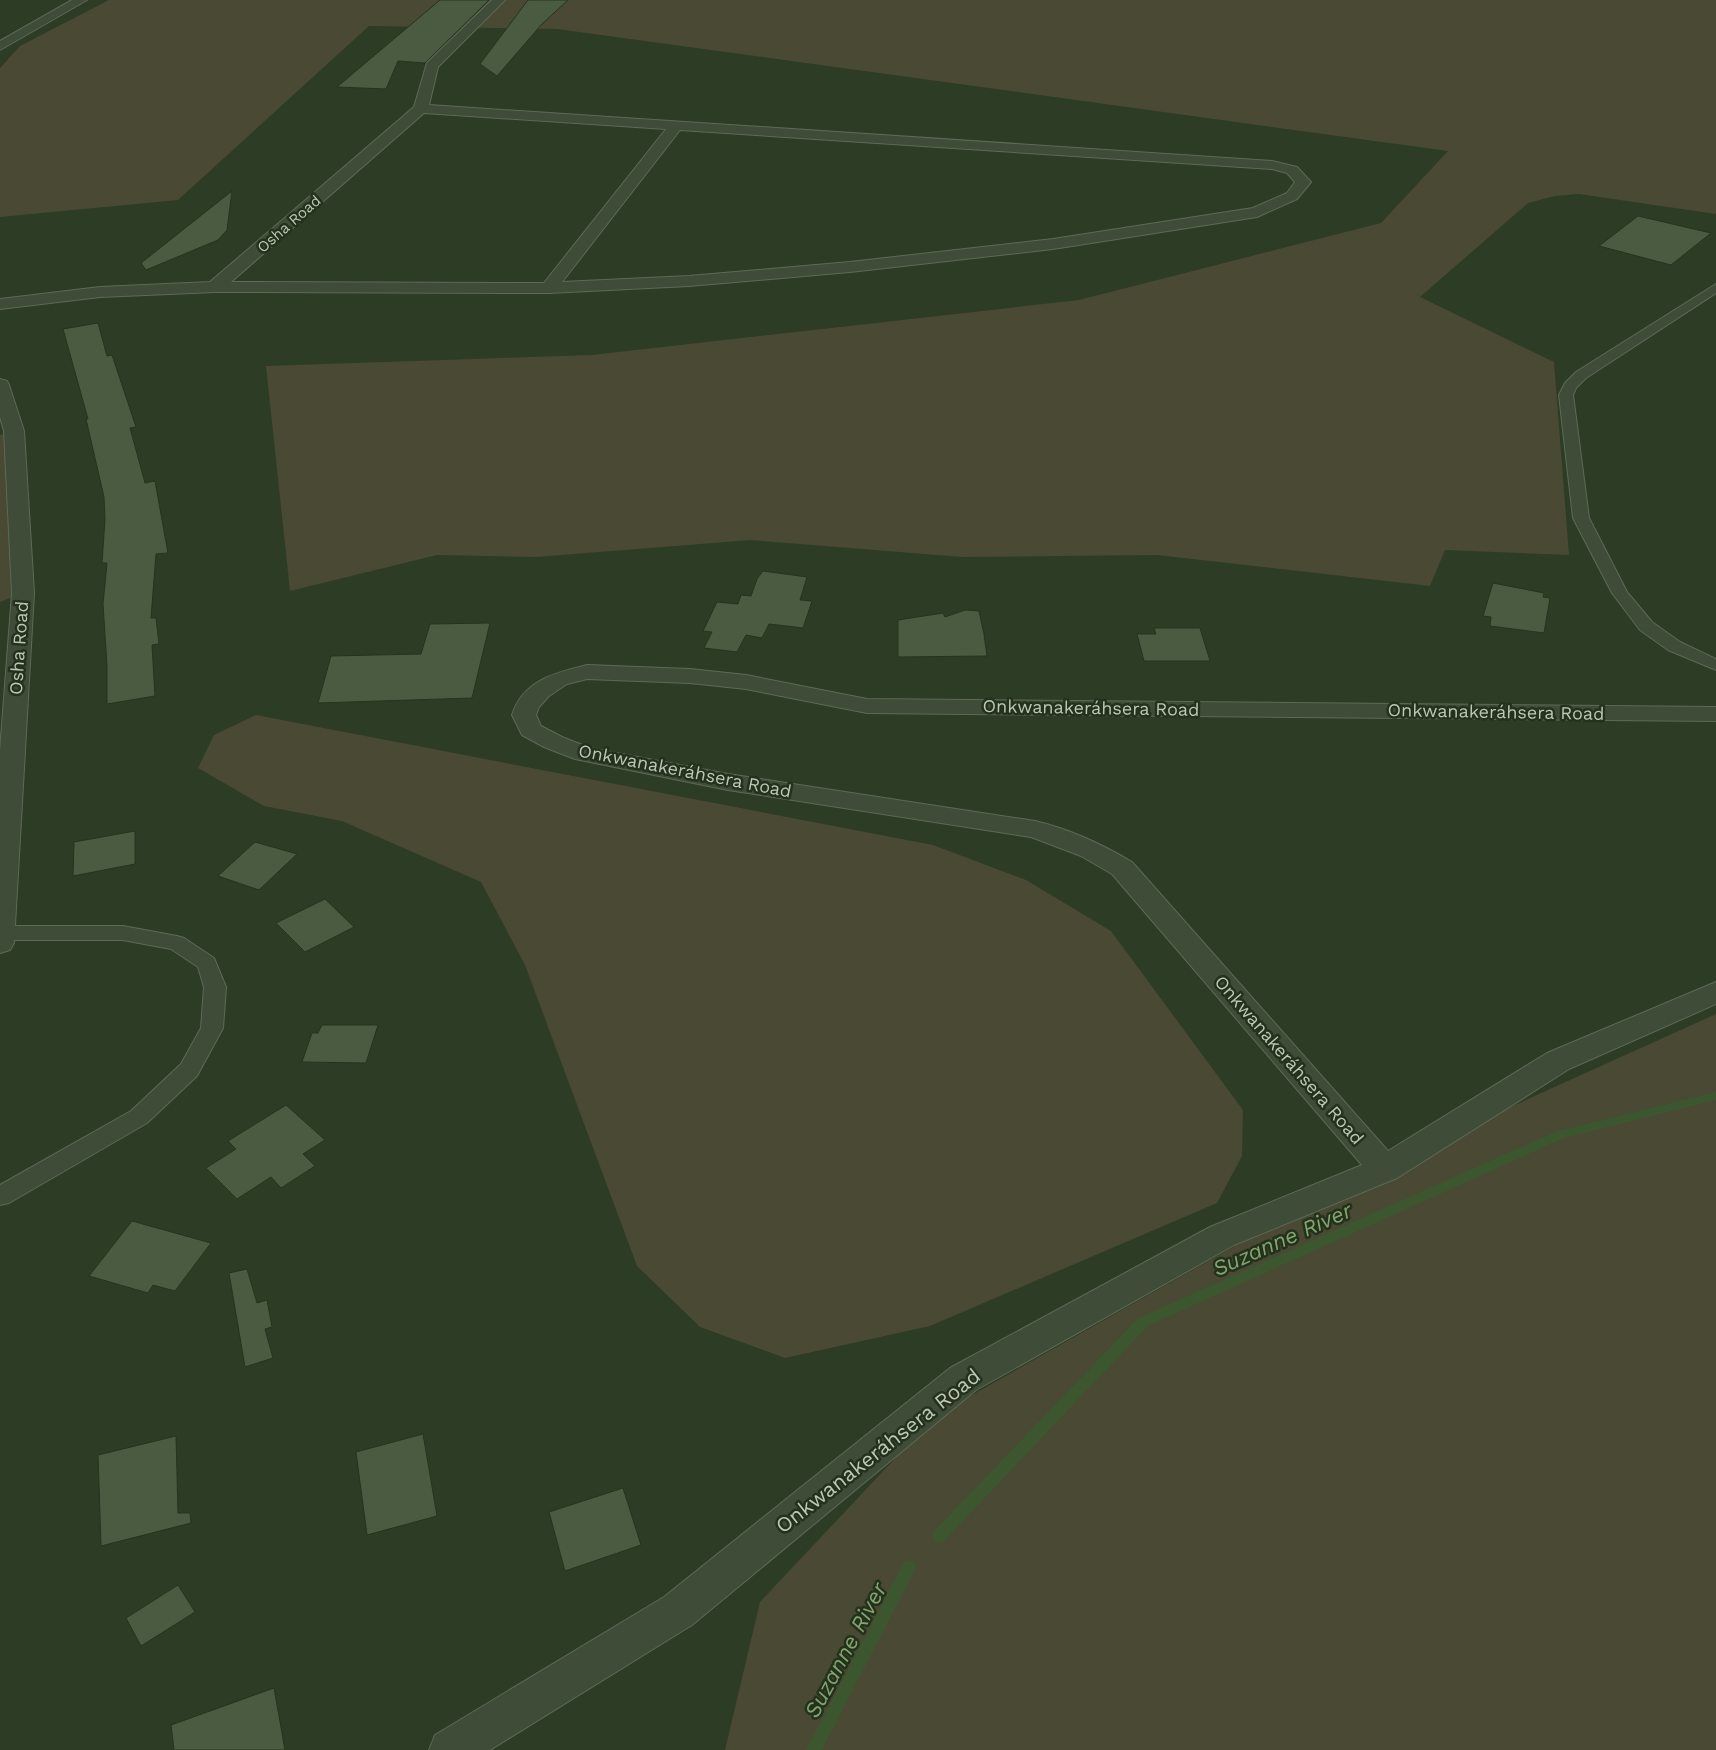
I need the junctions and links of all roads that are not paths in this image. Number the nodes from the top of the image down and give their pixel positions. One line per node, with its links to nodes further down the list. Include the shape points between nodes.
1 (81, 0): 3 (street)
2 (499, 0): 4 (street, via 432,66)
3 (0, 46)
4 (421, 109): 5 (street); 6 (street, Osha Road)
5 (676, 126): 7 (street); 7 (street, via 1272,165 1292,170 1303,182 1292,196 1256,212 1053,244 689,281)
6 (215, 287): 7 (street); 9 (street, via 100,292)
7 (549, 288)
8 (1716, 288): 14 (lane, via 1581,375 1566,395 1580,518 1620,593 1646,626 1674,646)
9 (0, 304)
10 (0, 385): 11 (street, Osha Road)
11 (7, 433): 12 (street, Osha Road)
12 (23, 593): 13 (street); 16 (street, Osha Road)
13 (0, 602)
14 (1716, 665)
15 (1716, 714): 18 (street, Onkwanakeráhsera Road, via 866,706 746,682 587,672 559,679 540,691 527,705 524,715 532,730 584,754 728,782 1034,829 1071,840 1104,856 1122,868)
16 (0, 938): 19 (lane, via 123,933 177,943 207,963 215,987 212,1028 189,1070 139,1118)
17 (1716, 992): 18 (street, Onkwanakeráhsera Road, via 1558,1061)
18 (1385, 1168): 20 (street, Onkwanakeráhsera Road, via 1222,1236 963,1378 678,1611)
19 (0, 1196)
20 (450, 1750)

